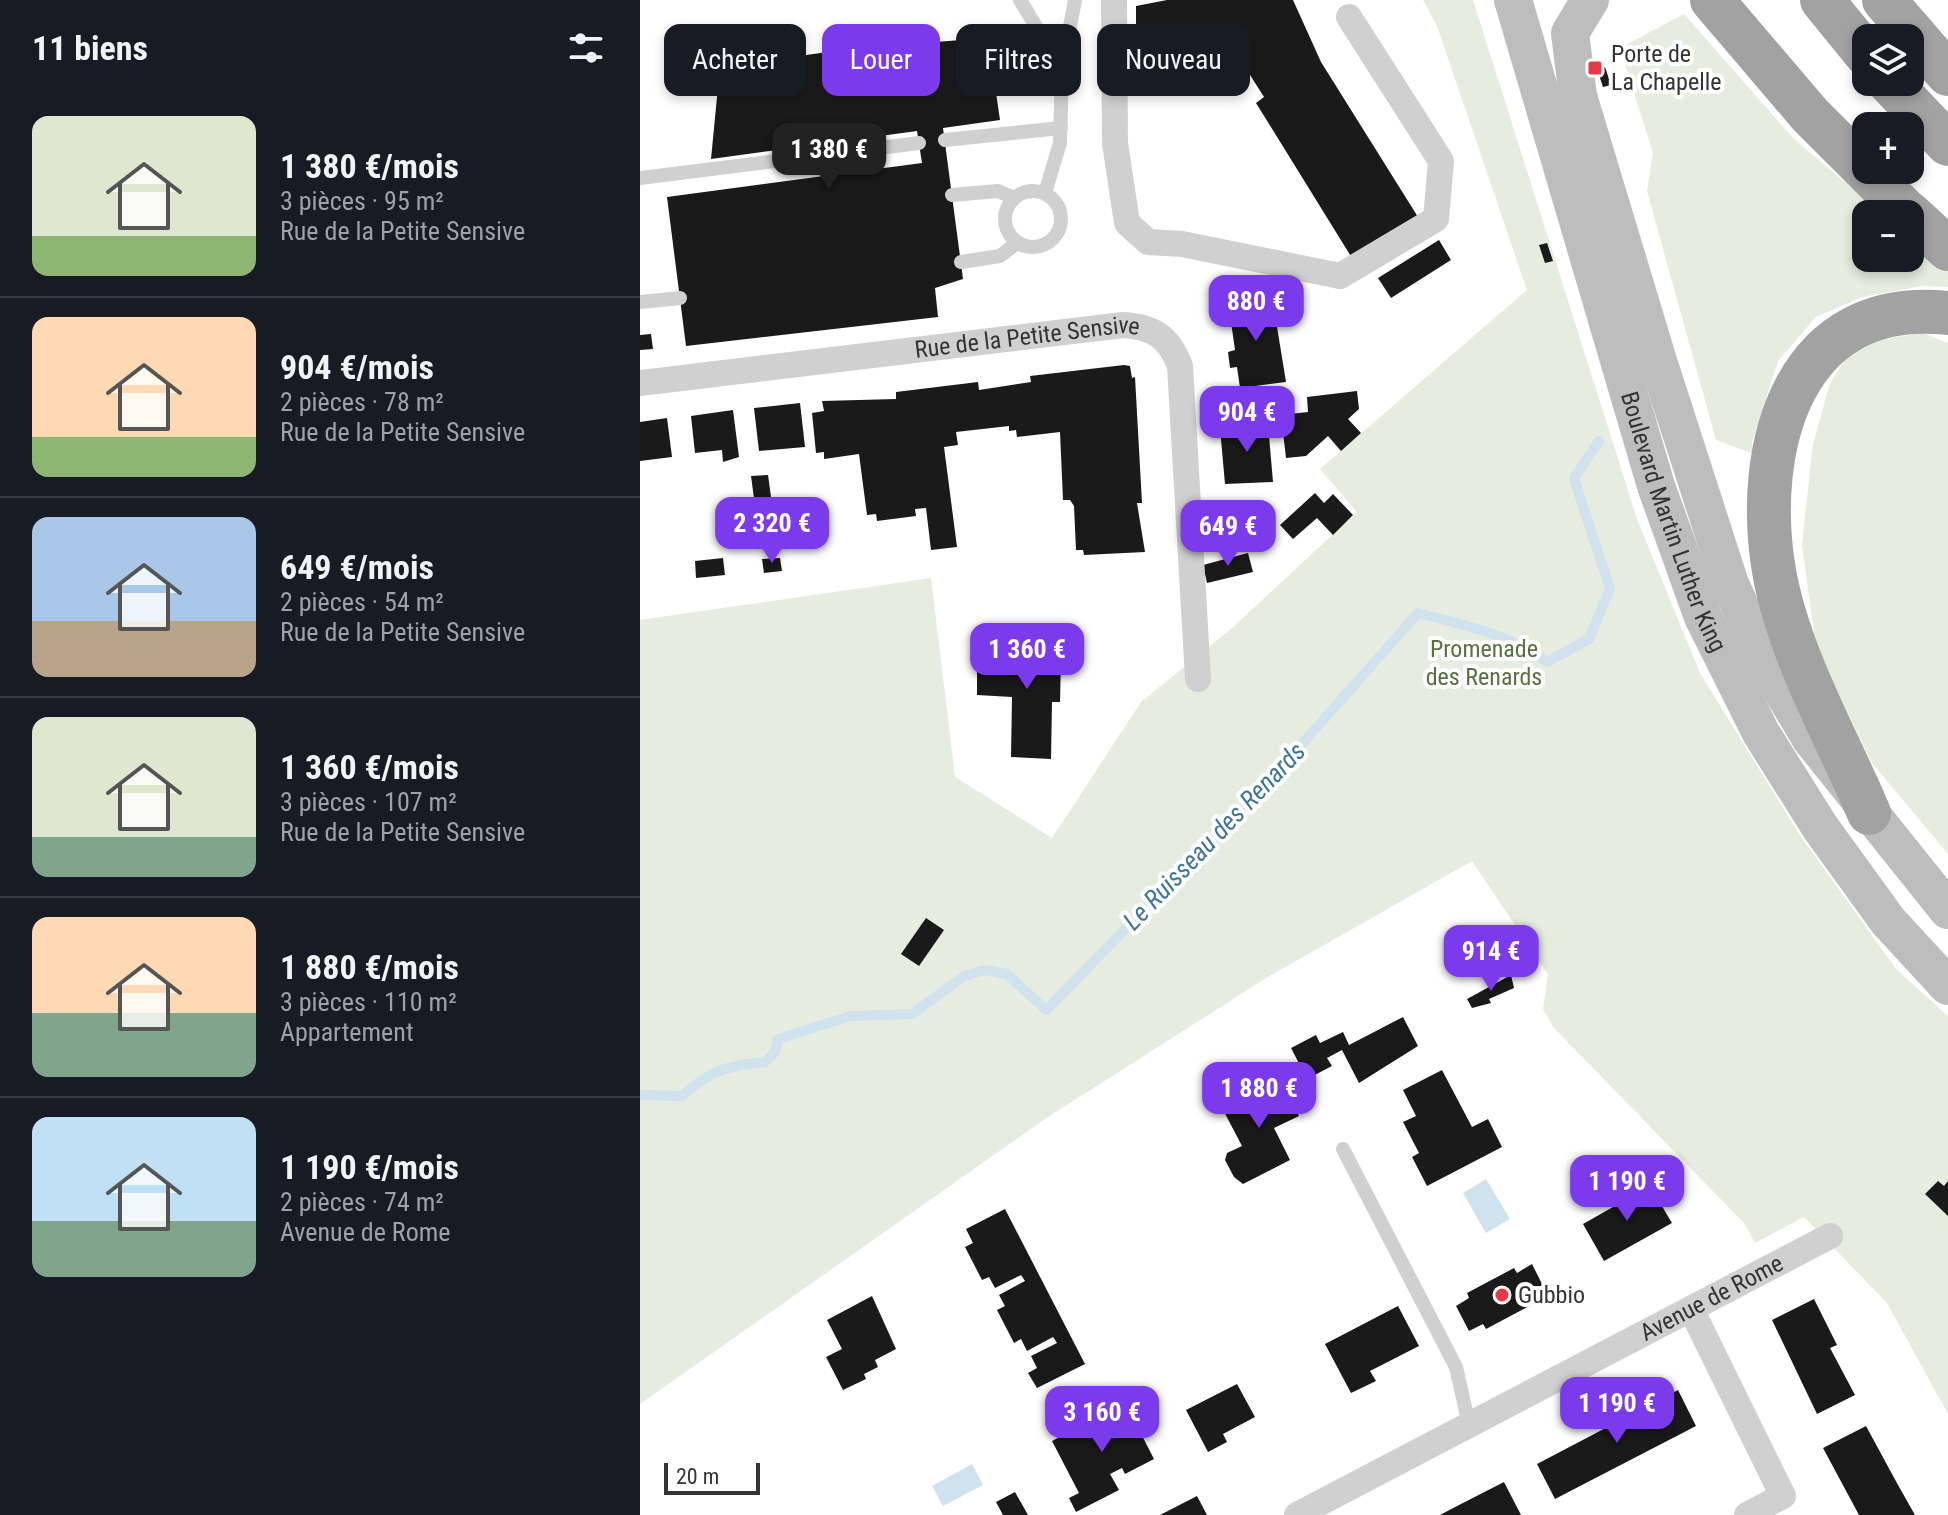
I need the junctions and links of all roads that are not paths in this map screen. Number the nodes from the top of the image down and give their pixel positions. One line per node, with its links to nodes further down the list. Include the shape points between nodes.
1 (1020, 0): 10 (lane)
2 (1075, 0): 11 (lane)
3 (1114, 0): 9 (street, via 1115,143 1127,223 1148,242 1340,276 1436,219 1441,161)
4 (1513, 0): 36 (main road, Boulevard Martin Luther King, via 1656,486 1703,617 1761,733 1820,827 1888,921)
5 (1590, 0): 34 (main road, Boulevard Martin Luther King, via 1570,33 1578,96 1730,584 1768,667 1811,739)
6 (1712, 0): 24 (highway, via 1810,115)
7 (1822, 0): 12 (highway)
8 (1884, 0): 13 (highway)
9 (1349, 17)
10 (1035, 24)
11 (1070, 24)
12 (1852, 37)
13 (1948, 74)
14 (1062, 96): 16 (lane)
15 (1902, 96): 19 (highway)
16 (1061, 128): 17 (lane); 21 (lane)
17 (945, 140)
18 (919, 143): 20 (lane)
19 (1948, 144)
20 (640, 178)
21 (1045, 193): 23 (lane, via 1027,191); 26 (lane, via 1058,206 1059,232 1036,248)
22 (952, 195): 23 (lane, via 998,191)
23 (1014, 198): 26 (lane, via 1004,219)
24 (1896, 200)
25 (1924, 227): 27 (highway)
26 (1017, 243): 28 (lane, via 1000,256)
27 (1948, 249)
28 (961, 262)
29 (680, 298): 30 (lane)
30 (640, 302)
31 (1948, 313): 34 (highway, via 1895,313 1863,322 1818,352 1790,402 1773,474 1770,527 1783,605 1799,657)
32 (640, 383): 33 (street, Rue de la Petite Sensive, via 1123,325 1147,327 1174,349 1180,366)
33 (1198, 679)
34 (1869, 813): 35 (main road, Boulevard Martin Luther King)
35 (1948, 910)
36 (1948, 986)
37 (1343, 1149): 40 (lane, via 1456,1367)
38 (1830, 1236): 39 (street, Avenue de Rome)
39 (1691, 1309): 40 (street, Avenue de Rome); 42 (street, via 1783,1496)
40 (1469, 1425): 41 (street, Avenue de Rome)
41 (1297, 1515)
42 (1747, 1515)

